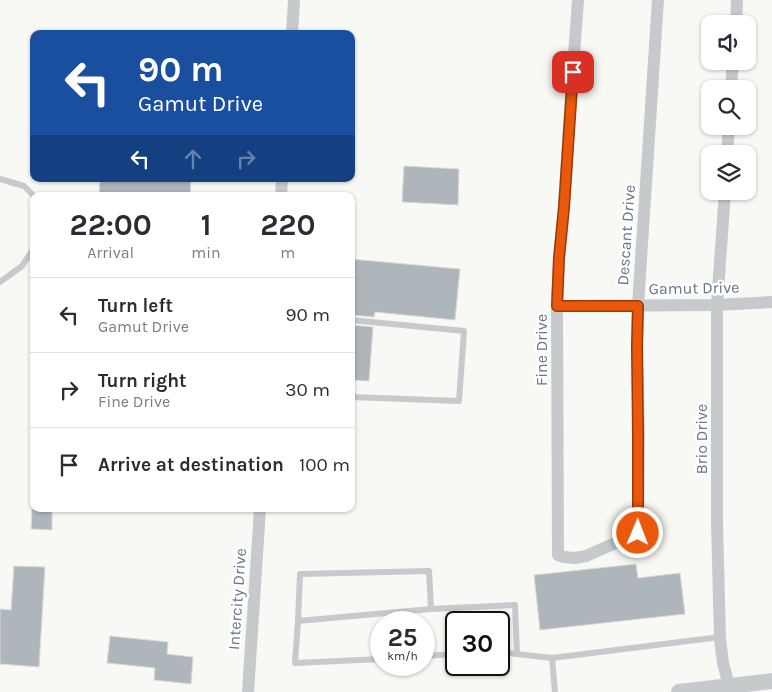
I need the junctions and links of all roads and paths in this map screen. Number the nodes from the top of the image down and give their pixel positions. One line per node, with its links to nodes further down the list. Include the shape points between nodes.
1 (294, 0): 6 (street)
2 (578, 0): 14 (street, Fine Drive)
3 (658, 0): 15 (street, Descant Drive)
4 (738, 0): 5 (street)
5 (737, 15)
6 (292, 30)
7 (0, 179): 8 (lane, via 24,186)
8 (30, 192)
9 (723, 200): 13 (street, Brio Drive)
10 (30, 254): 11 (lane, via 22,266)
11 (0, 282)
12 (772, 302): 13 (street, Gamut Drive)
13 (717, 305): 15 (street, Gamut Drive); 22 (street, Brio Drive)
14 (557, 306): 15 (street, Gamut Drive); 19 (street, Fine Drive, via 558,555 586,556)
15 (638, 306): 19 (street, Descant Drive)
16 (355, 320): 17 (lane, via 464,331 459,402)
17 (355, 397)
18 (260, 512): 29 (street, Intercity Drive)
19 (638, 533)
20 (431, 609): 21 (lane); 21 (lane, via 429,571 300,574); 24 (lane, via 515,605)
21 (298, 622): 26 (lane, via 295,663)
22 (720, 637): 25 (lane); 28 (street, Brio Drive)
23 (510, 653): 24 (lane)
24 (517, 654): 25 (lane)
25 (552, 658): 30 (lane)
26 (370, 660)
27 (772, 681): 28 (street)
28 (729, 686): 31 (street)
29 (248, 692)
30 (555, 692)
31 (679, 692)

